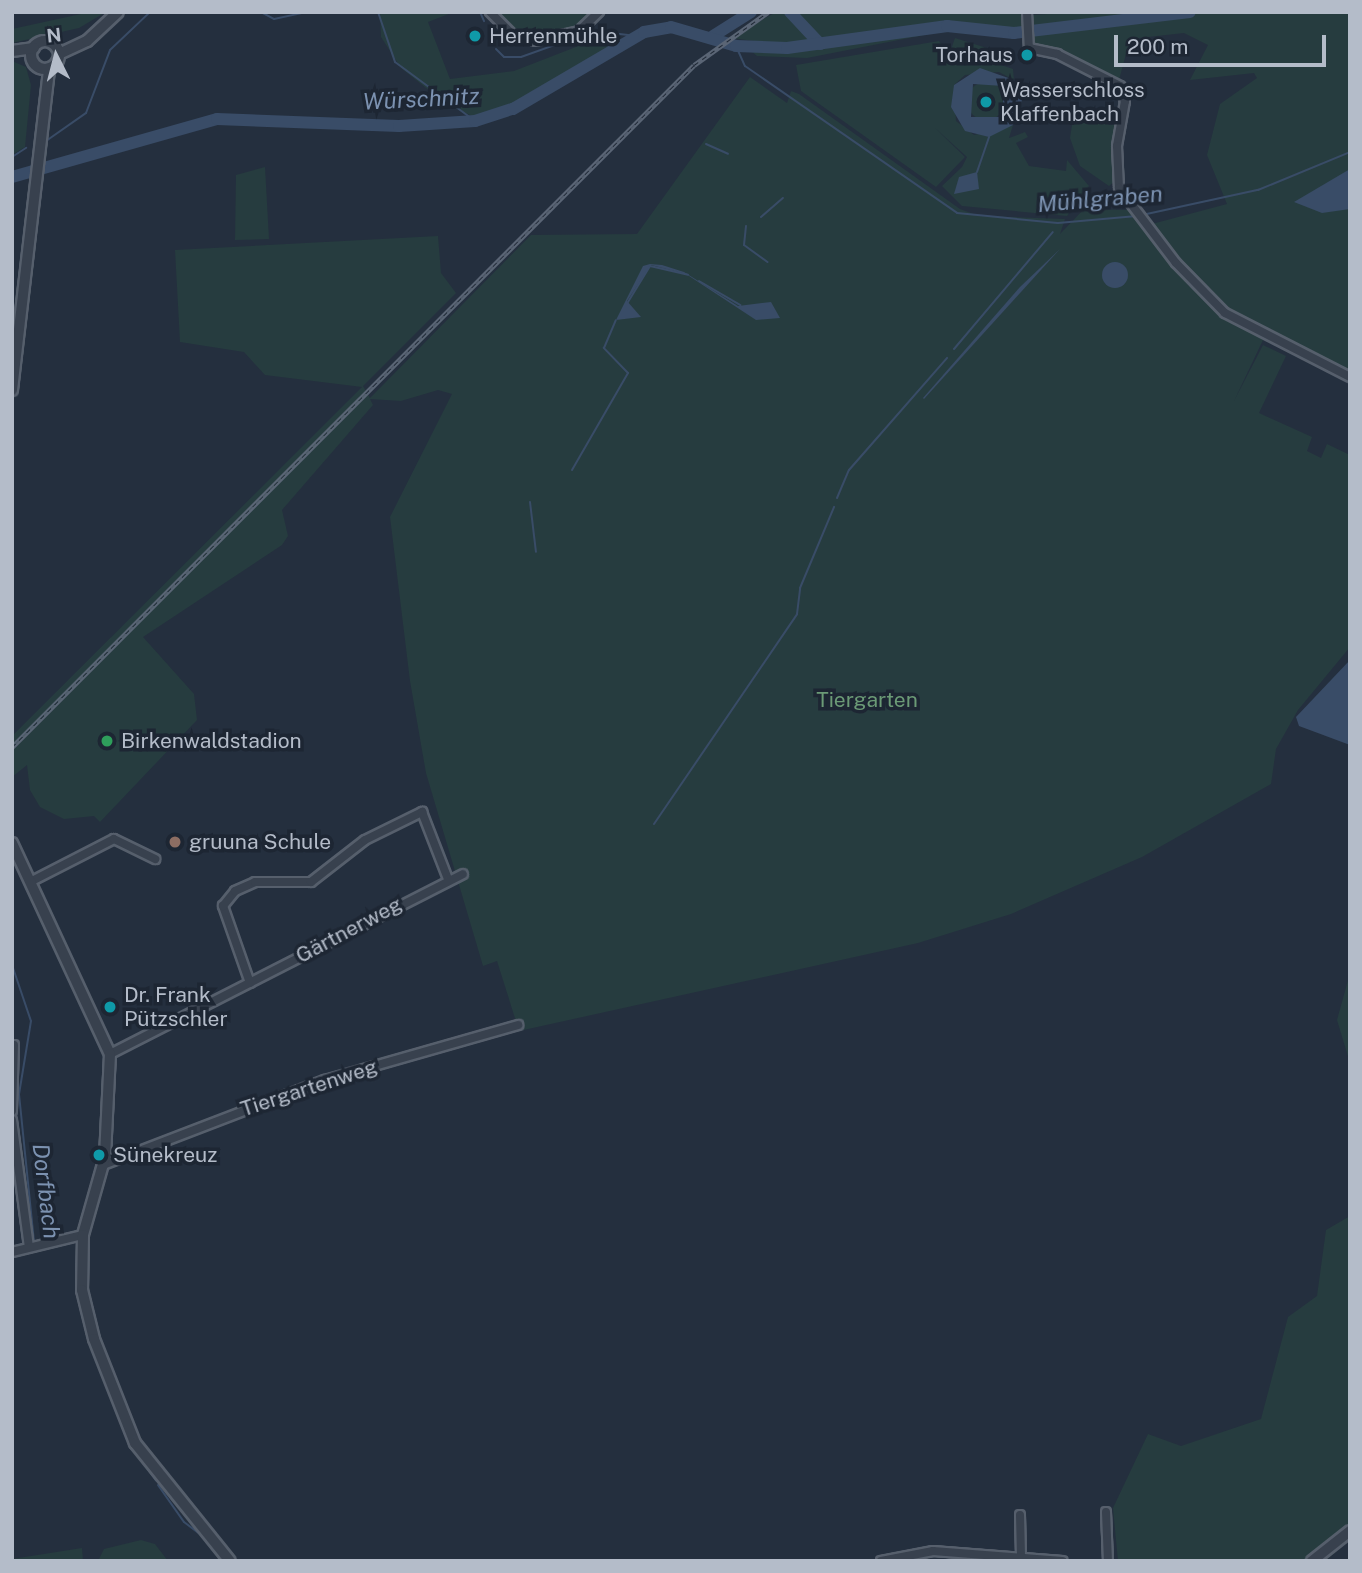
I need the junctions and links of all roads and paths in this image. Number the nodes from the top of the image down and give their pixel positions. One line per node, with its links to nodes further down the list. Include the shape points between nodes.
1 (118, 12): 5 (street)
2 (491, 12): 3 (street, via 513,35 535,41 579,31)
3 (599, 12)
4 (1026, 15): 11 (street, via 1029,45 1120,86 1125,101 1117,146 1119,188 1137,216 1225,313)
5 (97, 33): 6 (street); 8 (street)
6 (53, 44): 8 (street); 10 (street)
7 (12, 51): 10 (street)
8 (59, 54): 10 (street)
9 (12, 56): 10 (street)
10 (39, 61): 12 (street, via 43,81)
11 (1350, 377)
12 (12, 390)
13 (12, 843): 17 (street)
14 (155, 859): 17 (street, via 114,839)
15 (463, 874): 16 (street, Gärtnerweg)
16 (448, 879): 18 (street, Gärtnerweg); 18 (street, via 422,812 365,840 311,882 298,887 255,882 235,891 223,906)
17 (30, 882): 21 (street)
18 (250, 983): 21 (street, Gärtnerweg)
19 (518, 1025): 24 (street, Tiergartenweg, via 324,1080)
20 (14, 1045): 22 (street)
21 (110, 1054): 24 (street)
22 (12, 1111)
23 (12, 1120): 26 (street)
24 (103, 1165): 25 (street)
25 (83, 1235): 26 (street); 33 (street, via 82,1290 92,1332 135,1443)
26 (29, 1247): 27 (street)
27 (12, 1252)
28 (1106, 1512): 36 (street)
29 (1020, 1515): 32 (street)
30 (1350, 1531): 37 (street)
31 (944, 1556): 32 (street); 34 (street)
32 (1018, 1558): 35 (street)
33 (230, 1561)
34 (881, 1561)
35 (1063, 1561)
36 (1108, 1561)
37 (1312, 1561)

